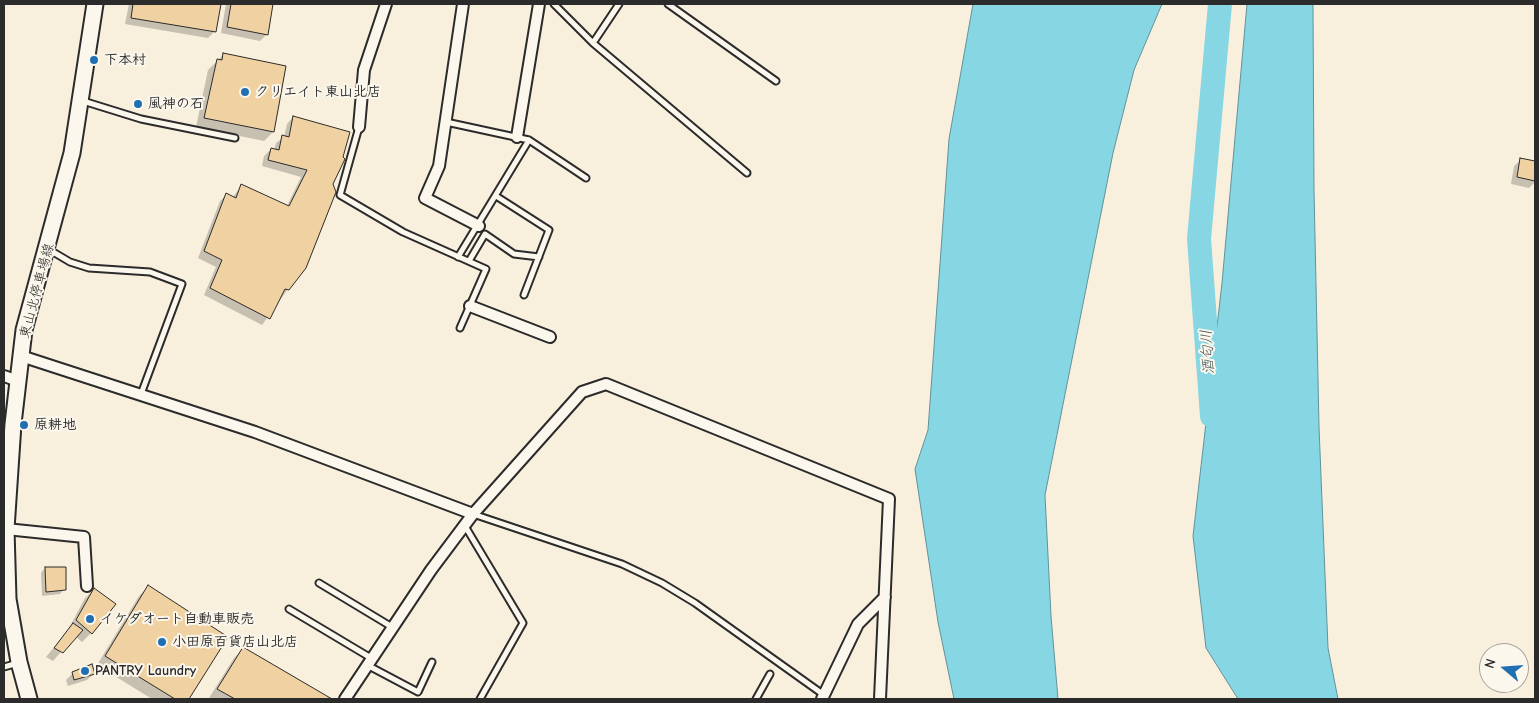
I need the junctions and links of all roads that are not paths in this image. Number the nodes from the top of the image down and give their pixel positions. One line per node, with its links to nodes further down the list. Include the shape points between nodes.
1 (94, 4): 10 (main road, 東山北停車場線)
2 (386, 4): 12 (street, via 364,70)
3 (463, 4): 11 (street)
4 (539, 4): 13 (street)
5 (554, 4): 8 (lane)
6 (619, 4): 8 (lane)
7 (668, 4): 9 (lane)
8 (593, 43): 16 (lane)
9 (776, 81)
10 (80, 100): 14 (lane, via 141,120); 20 (main road, 東山北停車場線, via 72,153)
11 (446, 122): 13 (lane); 19 (street, via 439,166 425,198)
12 (359, 127): 21 (lane, via 340,196 403,232)
13 (517, 137): 15 (lane)
14 (234, 138)
15 (529, 140): 17 (lane); 18 (lane)
16 (747, 173)
17 (586, 178)
18 (496, 196): 19 (lane); 22 (lane, via 549,230)
19 (478, 226): 21 (lane)
20 (48, 249): 28 (main road, 東山北停車場線, via 24,330); 30 (lane, via 70,262 89,268 150,272 182,284)
21 (458, 257): 23 (lane)
22 (538, 257): 23 (lane, via 514,254 485,234); 24 (lane)
23 (469, 262): 25 (lane, via 486,269)
24 (524, 295)
25 (470, 306): 26 (lane); 27 (street)
26 (460, 328)
27 (550, 337)
28 (21, 356): 29 (main road, 東山北停車場線); 30 (street)
29 (11, 378): 31 (main road, 東山北停車場線)
30 (141, 394): 33 (street, via 255,432)
31 (8, 424): 32 (main road, 東山北停車場線)
32 (6, 495): 35 (main road, 東山北停車場線)
33 (473, 514): 34 (street); 38 (street, via 582,392 606,384 889,499); 46 (lane, via 622,564 662,583 695,603)
34 (464, 526): 40 (street); 49 (lane, via 523,623)
35 (6, 529): 37 (street, via 84,537); 42 (main road, 東山北停車場線, via 8,599)
36 (319, 583): 40 (lane)
37 (87, 586)
38 (885, 597): 46 (street, via 858,624); 51 (street)
39 (289, 609): 41 (lane)
40 (392, 627): 41 (street)
41 (368, 661): 43 (lane, via 418,692); 48 (street)
42 (19, 662): 44 (lane); 47 (main road, 東山北停車場線)
43 (432, 662)
44 (4, 667)
45 (770, 674): 50 (lane)
46 (823, 698)
47 (29, 699)
48 (345, 699)
49 (480, 699)
50 (756, 699)
51 (880, 699)

